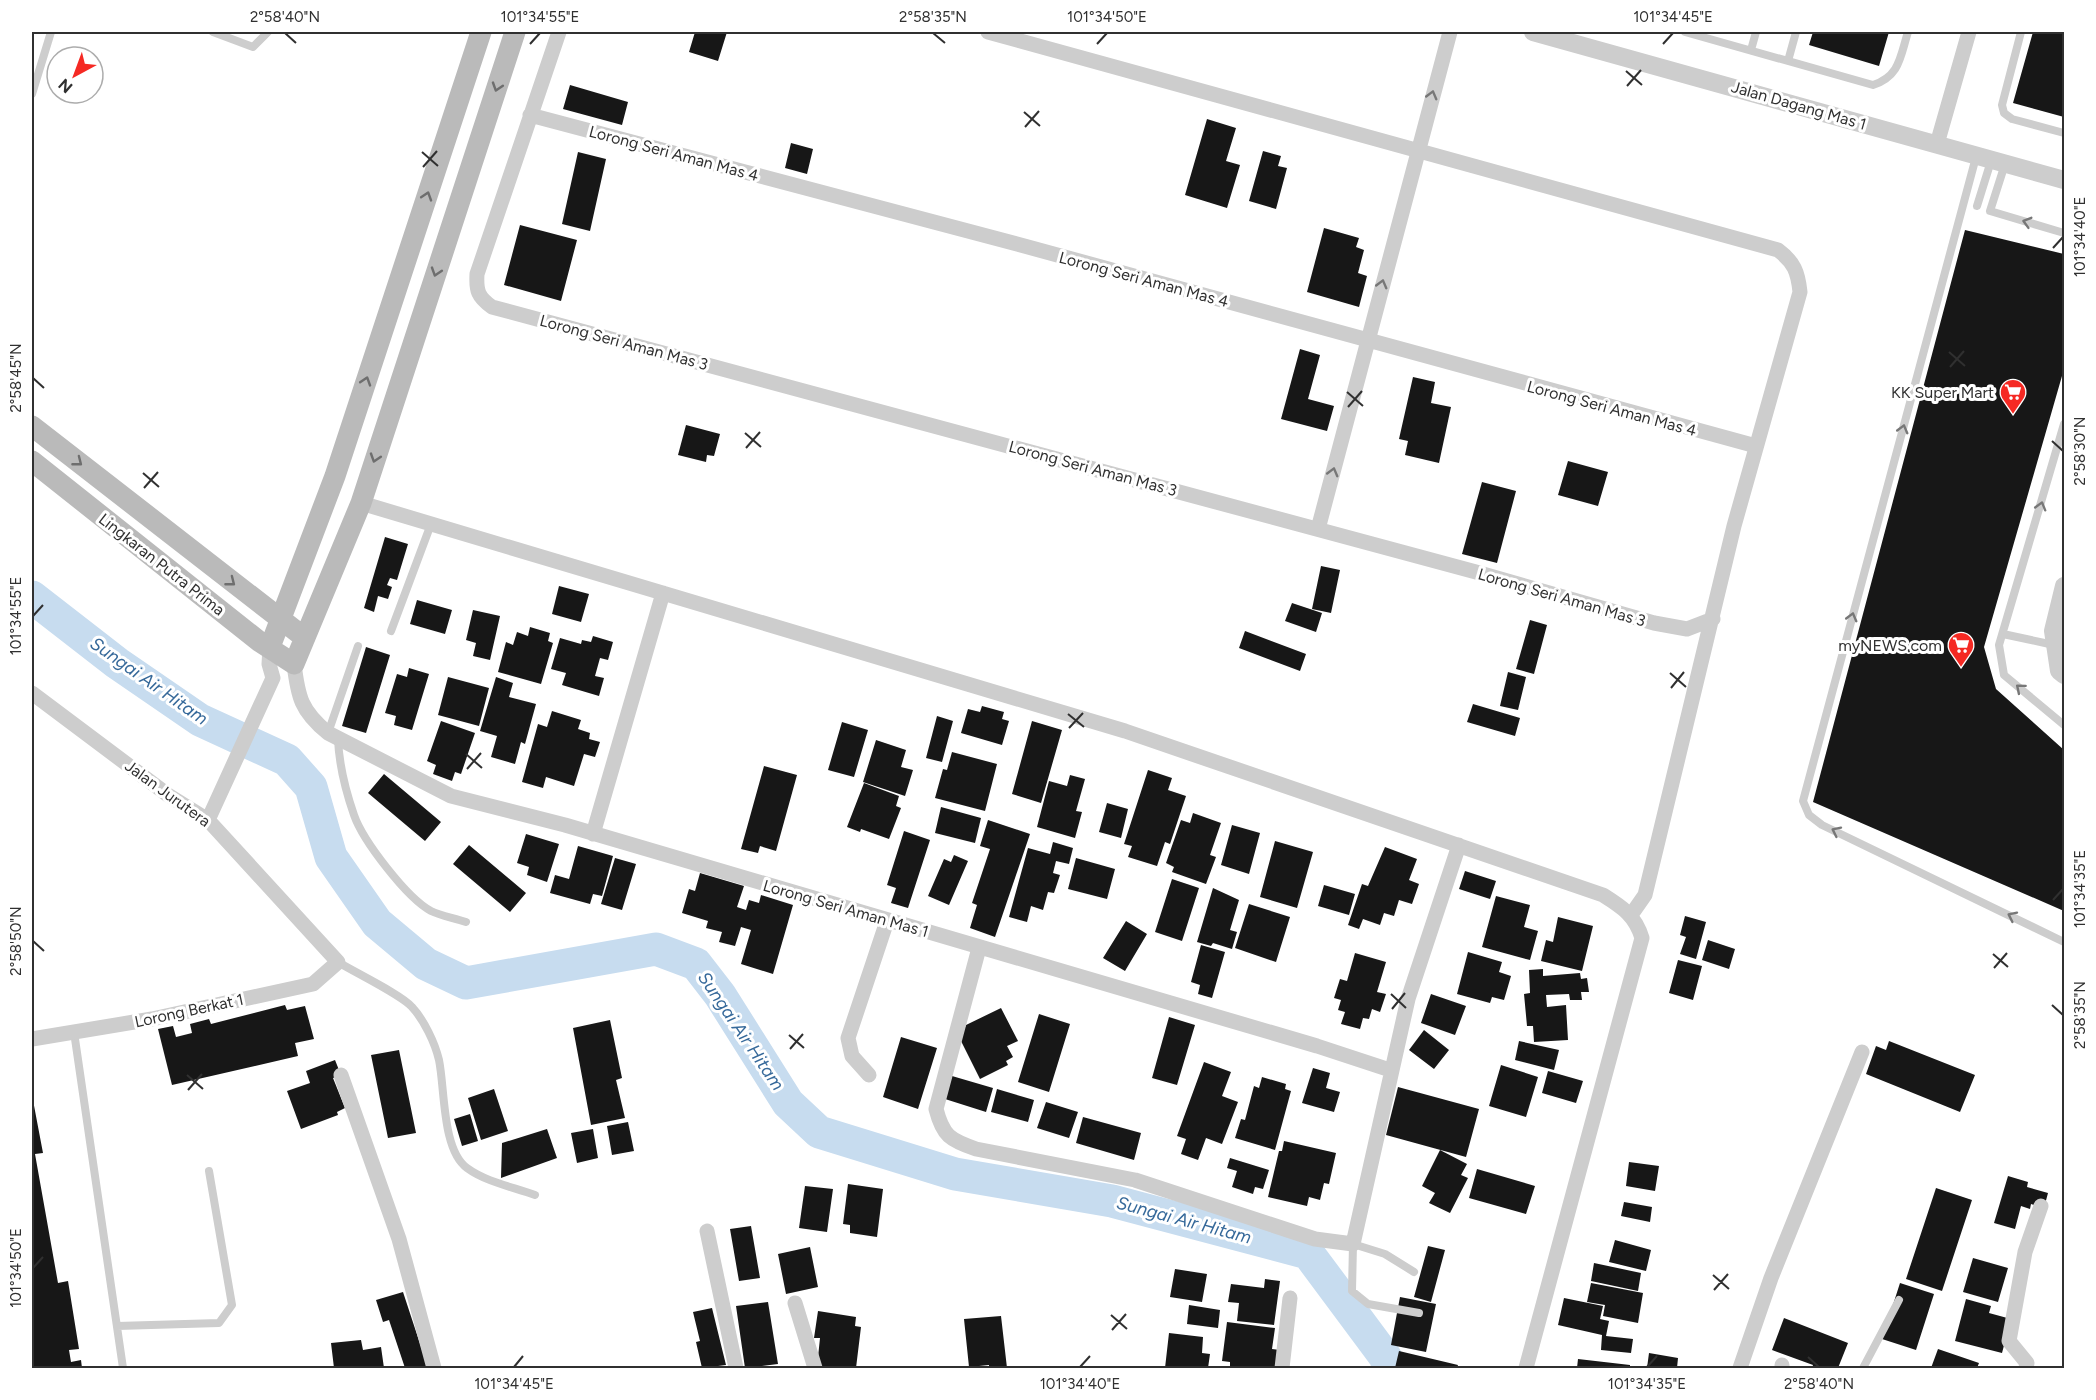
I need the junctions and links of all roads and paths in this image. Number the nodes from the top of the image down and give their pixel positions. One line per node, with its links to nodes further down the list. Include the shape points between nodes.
1 (51, 32): 19 (lane)
2 (213, 32): 3 (lane, via 253,46)
3 (268, 32)
4 (481, 32): 40 (main road, one-way to 4, via 335,476)
5 (515, 32): 34 (main road, one-way to 34)
6 (559, 32): 20 (street)
7 (988, 32): 23 (street)
8 (1449, 32): 23 (street, one-way to 8)
9 (1533, 32): 22 (street, Jalan Dagang Mas 1)
10 (1685, 32): 16 (lane)
11 (1756, 32): 17 (lane)
12 (1796, 32): 18 (lane)
13 (1908, 32): 18 (lane, via 1897,68 1888,80 1873,85)
14 (1969, 32): 22 (street)
15 (2021, 32): 21 (lane, via 2002,105 2004,113 2012,119)
16 (1715, 36): 17 (lane)
17 (1751, 50): 18 (lane)
18 (1788, 61)
19 (32, 94)
20 (530, 115): 28 (street, Lorong Seri Aman Mas 4); 36 (street, Lorong Seri Aman Mas 3, via 477,274 477,292 492,307)
21 (2064, 133)
22 (1937, 144): 24 (street, Jalan Dagang Mas 1)
23 (1418, 149): 28 (street, one-way to 23); 32 (street, via 1778,250 1792,260 1800,292)
24 (1991, 159): 25 (street, Jalan Dagang Mas 1); 26 (lane); 26 (lane, via 1978,204); 27 (lane, one-way to 24, via 1990,211)
25 (2064, 180)
26 (1964, 197): 59 (lane, one-way to 26, via 1822,825 1809,815 1803,801)
27 (2064, 233)
28 (1367, 340): 32 (street, Lorong Seri Aman Mas 4); 36 (street, one-way to 28)
29 (32, 426): 40 (main road, Lingkaran Putra Prima, one-way to 40)
30 (2064, 430): 31 (lane)
31 (2062, 443): 42 (lane, one-way to 31)
32 (1756, 446): 39 (street)
33 (32, 461): 46 (main road, Lingkaran Putra Prima)
34 (361, 503): 35 (street); 43 (main road)
35 (431, 524): 38 (street); 41 (lane)
36 (1318, 529): 39 (street, Lorong Seri Aman Mas 3, via 1654,623 1687,629)
37 (2064, 586): 44 (street, via 2053,631)
38 (663, 593): 54 (street); 55 (street, via 1125,731)
39 (1713, 619): 56 (street, via 1645,895)
40 (280, 621): 43 (main road, Lingkaran Putra Prima); 46 (main road)
41 (391, 631)
42 (2003, 634): 44 (lane); 51 (lane, one-way to 42, via 2004,675 2000,645)
43 (305, 638): 47 (main road)
44 (2055, 645): 48 (street, via 2059,671)
45 (358, 646): 52 (lane)
46 (270, 647): 47 (main road, Lingkaran Putra Prima); 49 (street)
47 (294, 664): 49 (street, via 286,674); 52 (street, Lorong Seri Aman Mas 1, via 298,697 313,721)
48 (2064, 675)
49 (273, 678): 53 (street)
50 (32, 693): 53 (street, Jalan Jurutera, via 168,795)
51 (2064, 725)
52 (333, 735): 54 (street, Lorong Seri Aman Mas 1, via 451,796); 58 (lane, via 354,817 389,871 411,897 431,911)
53 (208, 820): 61 (street, Jalan Jurutera)
54 (593, 834): 57 (street, Lorong Seri Aman Mas 1)
55 (1459, 845): 56 (street, via 1603,895); 65 (street, via 1408,999)
56 (1631, 915): 84 (street, via 1642,938)
57 (887, 921): 60 (street, Lorong Seri Aman Mas 1); 67 (street, via 848,1038 852,1056)
58 (466, 922)
59 (2064, 942)
60 (979, 948): 65 (street, Lorong Seri Aman Mas 1); 72 (street, via 936,1109 941,1128 955,1142 1135,1180 1315,1239)
61 (338, 962): 62 (street, Lorong Berkat 1, via 313,984); 69 (lane, via 412,1006 439,1059 455,1156 481,1176)
62 (74, 1032): 63 (street, Lorong Berkat 1); 78 (lane)
63 (32, 1039)
64 (1862, 1052): 85 (street, via 1771,1278)
65 (1390, 1070): 72 (street)
66 (341, 1075): 80 (street, via 399,1239)
67 (869, 1075)
68 (209, 1171): 78 (lane, via 232,1305 219,1323)
69 (535, 1195)
70 (2041, 1206): 87 (street, via 2025,1252 2009,1341 2027,1363)
71 (706, 1231): 81 (street)
72 (1353, 1244): 73 (lane, via 1384,1254); 77 (lane, via 1352,1291 1368,1304)
73 (1414, 1272)
74 (1290, 1298): 83 (street)
75 (1899, 1300): 86 (lane)
76 (795, 1303): 82 (street)
77 (1419, 1313)
78 (117, 1326): 79 (lane)
79 (123, 1368)
80 (434, 1368)
81 (736, 1368)
82 (815, 1368)
83 (1282, 1368)
84 (1526, 1368)
85 (1740, 1368)
86 (1863, 1368)
87 (2026, 1368)

